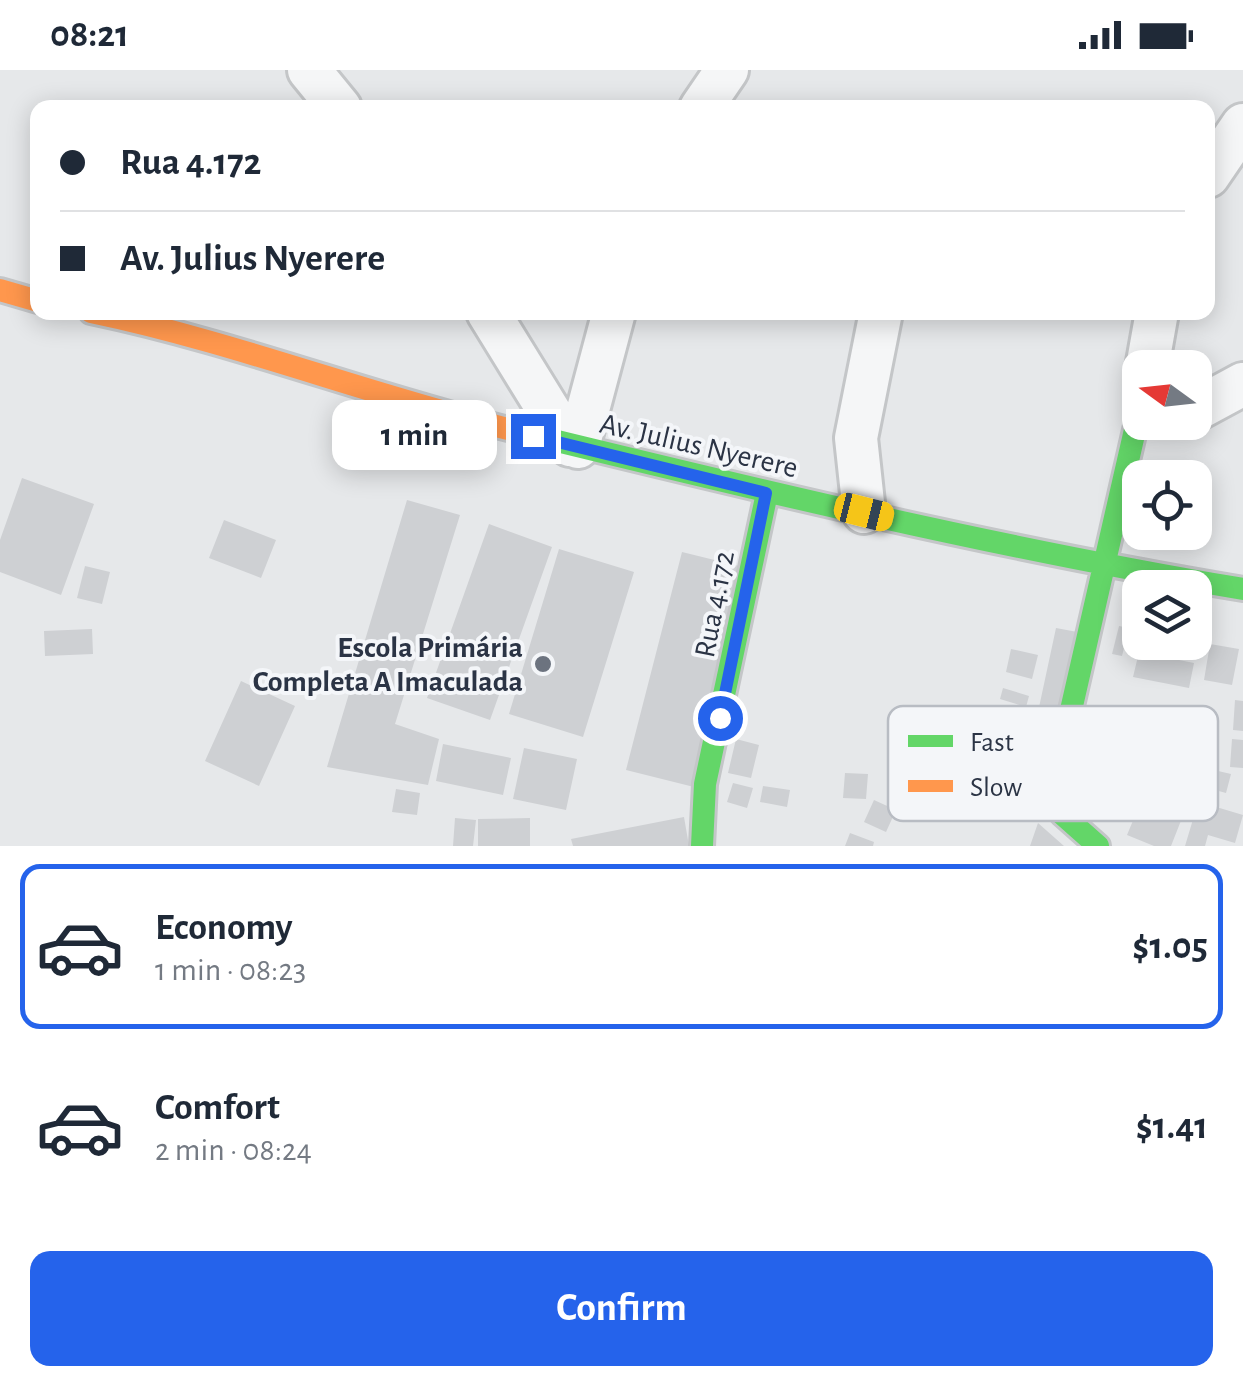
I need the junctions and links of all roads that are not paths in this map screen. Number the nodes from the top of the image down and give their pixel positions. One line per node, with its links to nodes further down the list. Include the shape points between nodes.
1 (310, 70): 3 (street)
2 (727, 70): 4 (street)
3 (334, 100)
4 (706, 100)
5 (1243, 125): 6 (street)
6 (1215, 166)
7 (0, 290): 8 (main road)
8 (30, 299)
9 (129, 320): 18 (main road, Av. Julius Nyerere, via 187,332 420,408)
10 (493, 320): 18 (street)
11 (612, 320): 18 (street)
12 (879, 320): 20 (street, via 856,438)
13 (1156, 320): 14 (street)
14 (1150, 350)
15 (1243, 384): 16 (street)
16 (1212, 401)
17 (1143, 440): 21 (main road)
18 (574, 446): 19 (main road, Av. Julius Nyerere)
19 (766, 493): 20 (main road, Av. Julius Nyerere); 25 (main road, Rua 4.172, via 705,784)
20 (864, 512): 21 (main road, Av. Julius Nyerere)
21 (1107, 566): 22 (main road, Av. Julius Nyerere); 23 (main road)
22 (1243, 589)
23 (1073, 706)
24 (1069, 821): 26 (main road)
25 (702, 846)
26 (1098, 846)

